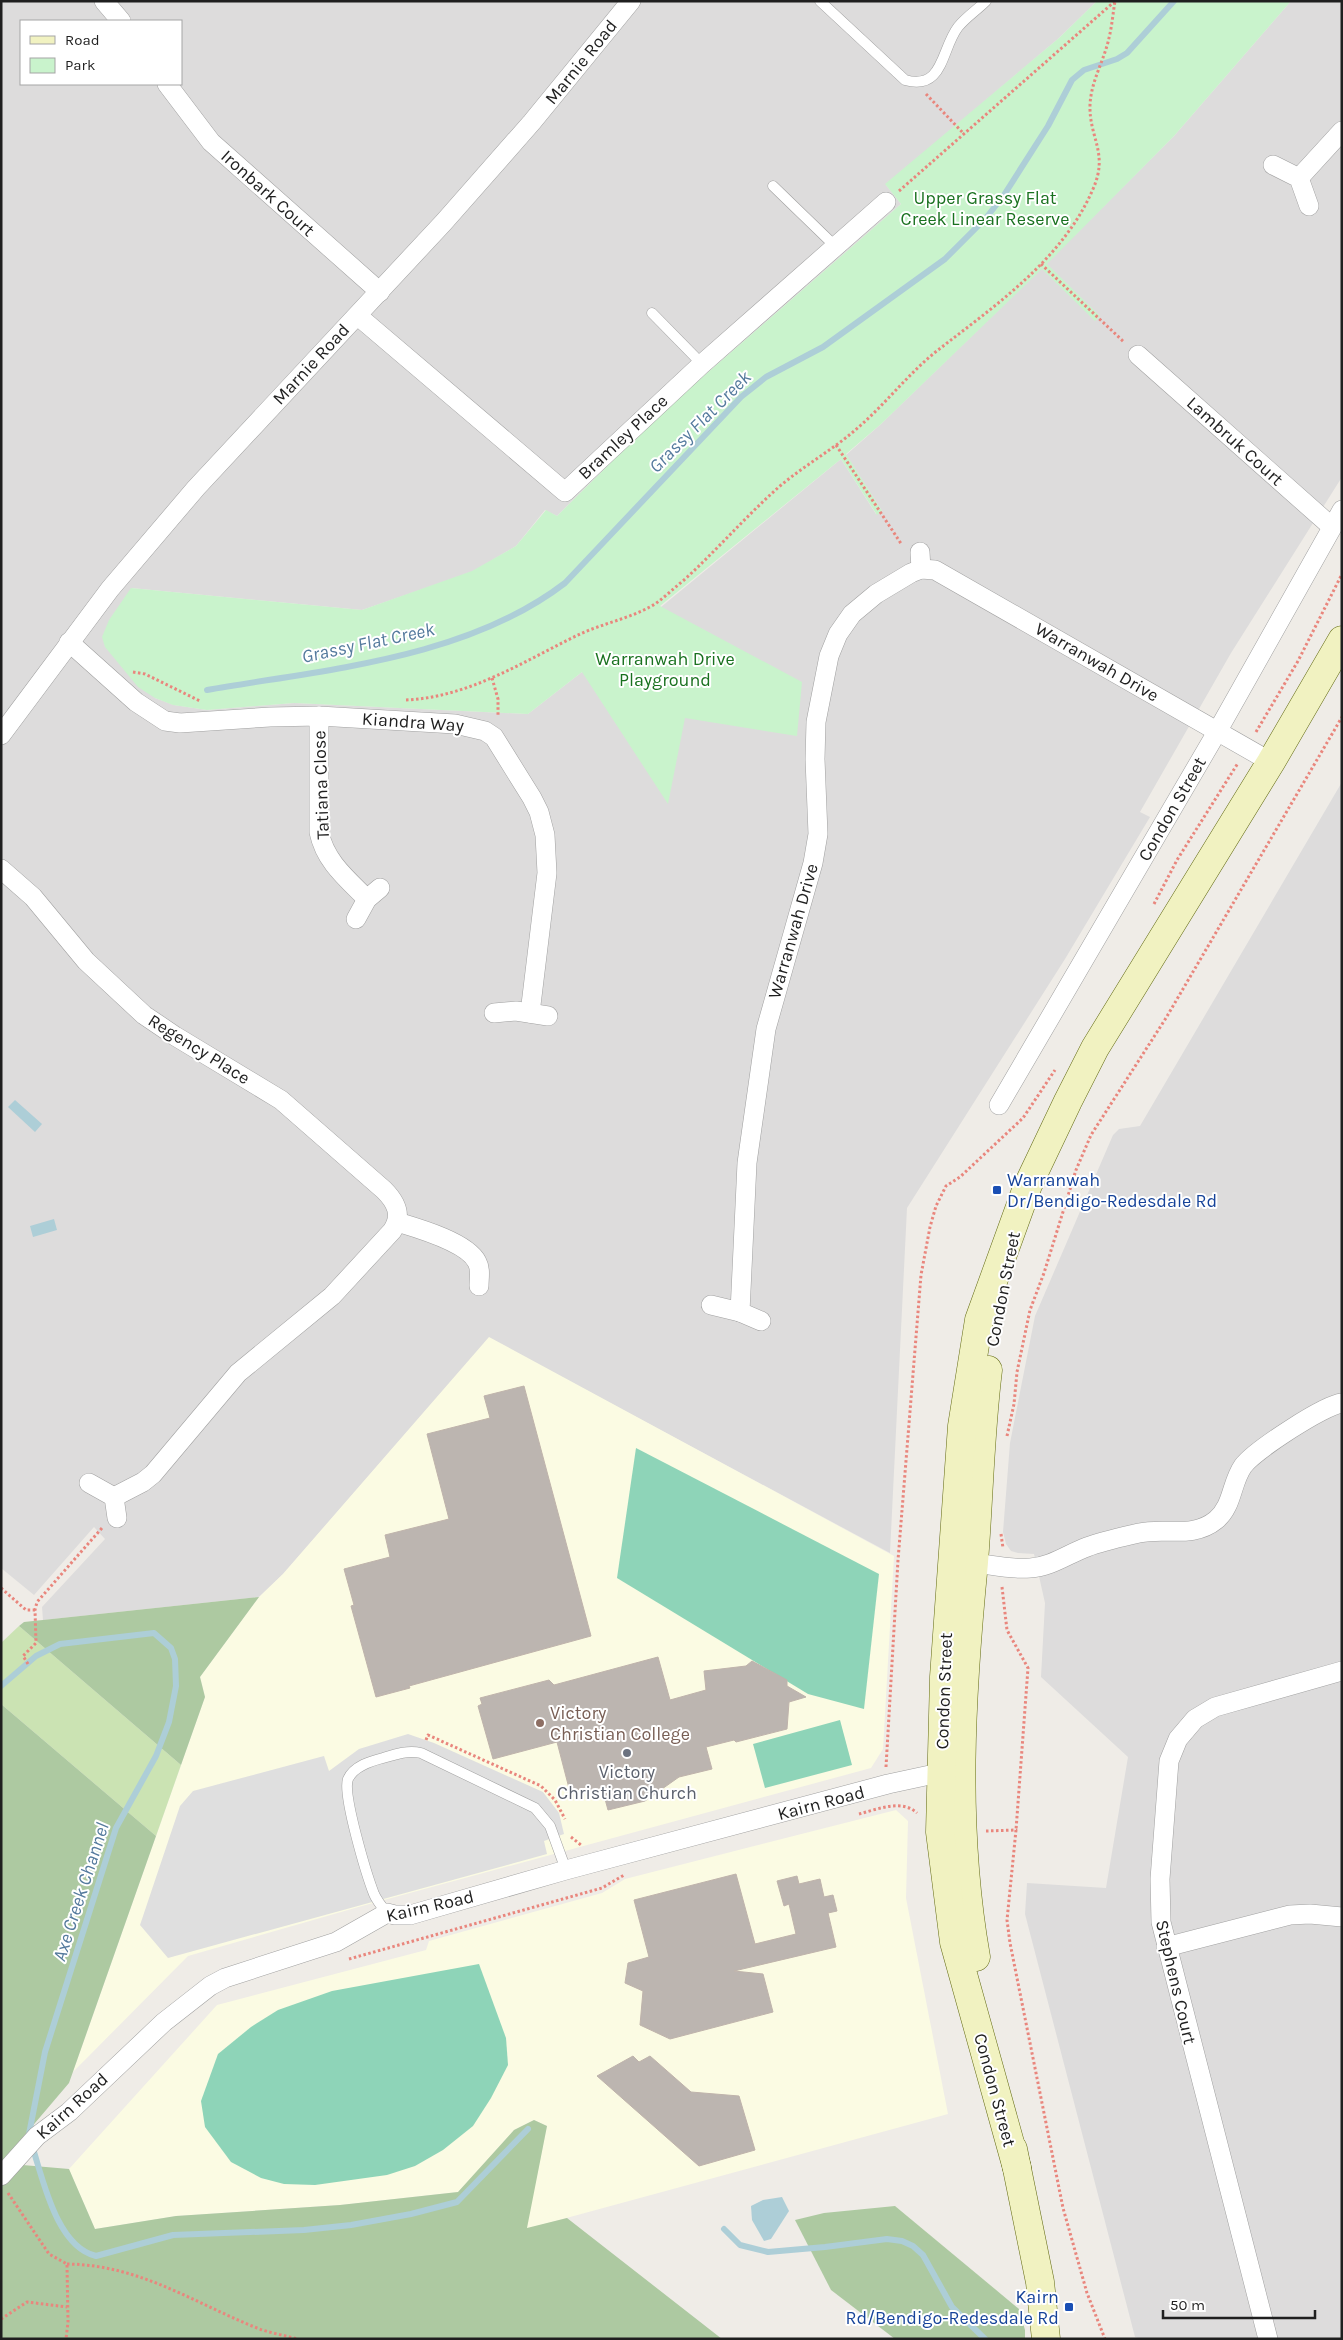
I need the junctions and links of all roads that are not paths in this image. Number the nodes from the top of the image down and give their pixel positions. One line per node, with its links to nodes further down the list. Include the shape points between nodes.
1 (104, 1): 5 (street)
2 (631, 1): 14 (street, Marnie Road, via 532,122)
3 (820, 1): 4 (lane, via 905,80 915,83 935,74 958,28)
4 (986, 1)
5 (120, 20)
6 (168, 85): 14 (street, Ironbark Court, via 211,142)
7 (1342, 131): 9 (street)
8 (1273, 165): 9 (street)
9 (1300, 178): 12 (street)
10 (772, 186): 13 (lane)
11 (886, 202): 13 (street, Bramley Place)
12 (1309, 206)
13 (836, 246): 18 (street, Bramley Place)
14 (380, 292): 16 (street, Marnie Road)
15 (652, 313): 18 (lane)
16 (358, 316): 18 (street, Bramley Place, via 565,492); 22 (street, Marnie Road, via 196,488)
17 (1138, 355): 20 (street, Lambruk Court)
18 (702, 364)
19 (1342, 510): 20 (street, Condon Street)
20 (1332, 527): 24 (street, Condon Street)
21 (1342, 640): 26 (main road, Condon Street)
22 (69, 642): 23 (street, Kiandra Way, via 136,702 165,721 188,723); 25 (street, Marnie Road)
23 (319, 716): 28 (street, Tatiana Close, via 319,832 322,845 338,870 373,894); 29 (street, Kiandra Way, via 455,724 485,731 494,738 532,798 545,835 547,873 539,1015 505,1011)
24 (1217, 732): 26 (street, Warranwah Drive); 30 (street, Condon Street); 35 (street, Warranwah Drive, via 920,560 852,614 838,634 829,656 816,722 818,834 813,863 766,1029 747,1162)
25 (1, 735)
26 (1271, 762): 31 (main road, Condon Street, via 1095,1048 1028,1186)
27 (1, 868): 32 (street, Regency Place, via 33,897 86,961 144,1015 281,1100 384,1190 395,1202)
28 (356, 919)
29 (494, 1014)
30 (999, 1105)
31 (1018, 1214): 41 (main road, Condon Street, via 985,1392); 43 (main road, Condon Street, via 979,1320 962,1426 944,1668)
32 (397, 1222): 33 (street, via 435,1235 471,1255 478,1263); 39 (street, via 332,1296 238,1373 153,1474)
33 (479, 1286)
34 (710, 1305): 35 (street)
35 (740, 1312): 36 (street)
36 (761, 1321)
37 (1342, 1403): 41 (street, via 1324,1409 1251,1458 1239,1473 1228,1505 1210,1524 1178,1533 1156,1532 1088,1546 1041,1567)
38 (89, 1483): 39 (street)
39 (114, 1497): 40 (street)
40 (117, 1518)
41 (974, 1563): 43 (main road, Condon Street)
42 (1342, 1671): 47 (street, Stephens Court, via 1215,1707 1195,1719 1178,1739 1169,1761 1160,1879 1161,1922)
43 (951, 1771): 44 (street, Kairn Road); 49 (main road, Condon Street, via 951,1832 964,1864 972,1935 1040,2282)
44 (566, 1870): 45 (street, Kairn Road, via 410,1914); 45 (lane, via 550,1826 535,1808 421,1753 401,1753 372,1761 354,1772 347,1784 368,1877 377,1900)
45 (387, 1913): 48 (street, Kairn Road, via 336,1942 225,1978 210,1986 164,2022 68,2112 37,2136)
46 (1342, 1917): 47 (street, via 1290,1915)
47 (1166, 1947): 50 (street, Stephens Court)
48 (4, 2183)
49 (1046, 2339)
50 (1268, 2339)

